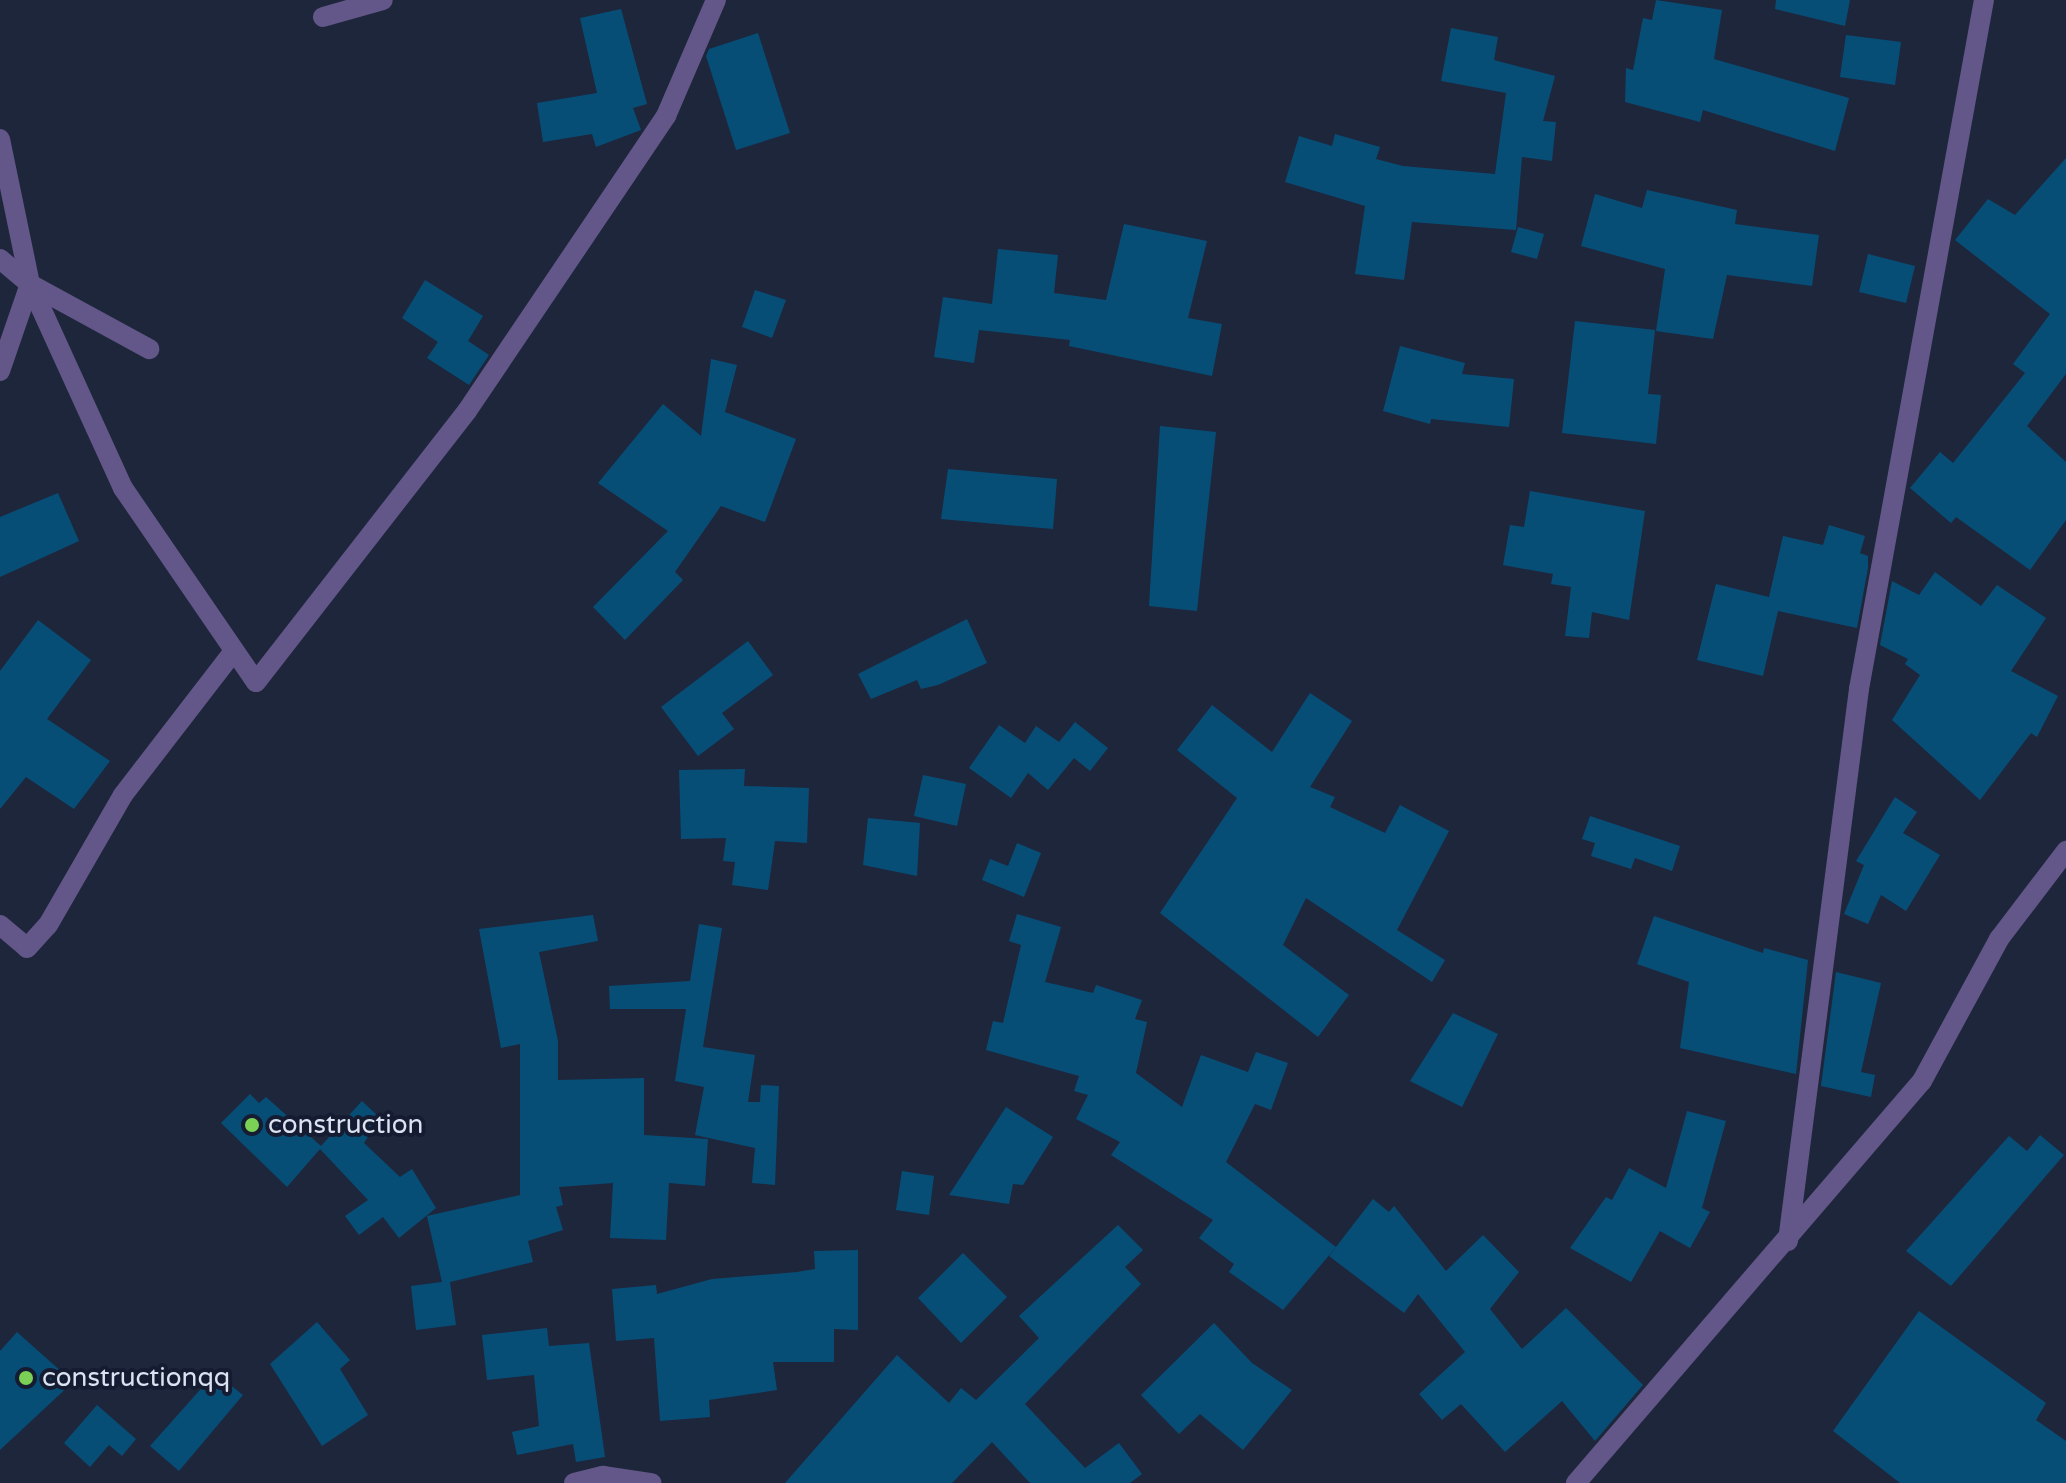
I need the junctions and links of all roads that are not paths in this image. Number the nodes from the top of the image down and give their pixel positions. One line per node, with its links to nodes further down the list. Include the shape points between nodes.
1 (383, 0): 4 (street)
2 (716, 0): 10 (street, via 666,116 467,411 256,682)
3 (1984, 0): 13 (street, via 1859,689)
4 (323, 17)
5 (0, 139): 7 (street)
6 (0, 259): 7 (street)
7 (30, 284): 8 (street); 9 (street); 10 (street, via 123,488)
8 (149, 349)
9 (0, 371)
10 (234, 651): 12 (street, via 123,795 48,925 27,948)
11 (2066, 851): 13 (street, via 1999,939 1922,1081)
12 (0, 925)
13 (1788, 1241): 16 (street)
14 (574, 1483): 15 (street, via 603,1476)
15 (651, 1483)
16 (1576, 1483)

